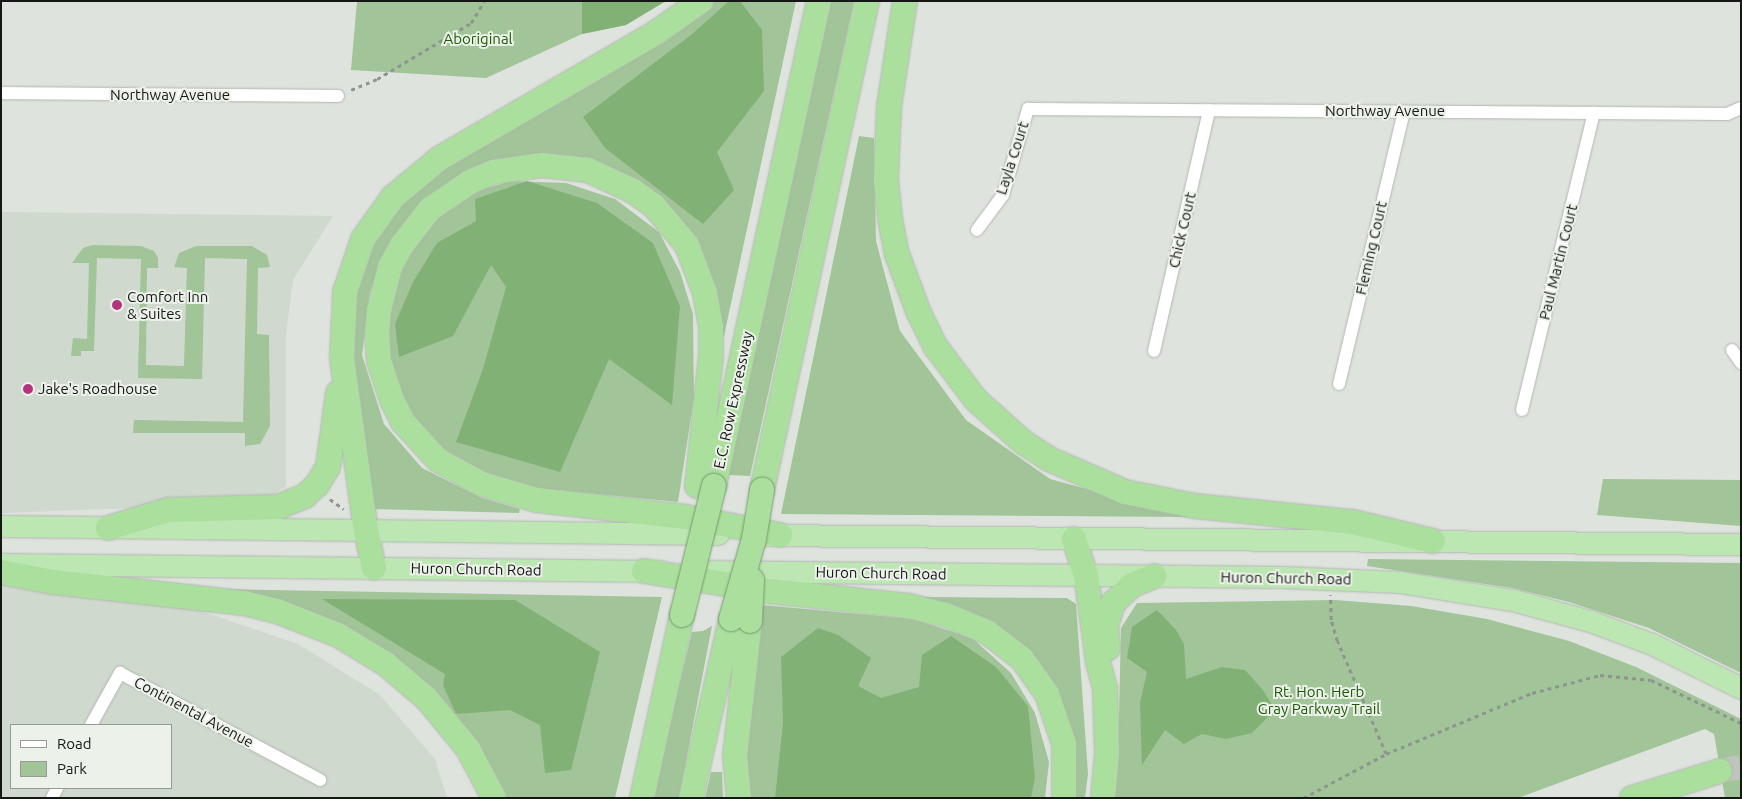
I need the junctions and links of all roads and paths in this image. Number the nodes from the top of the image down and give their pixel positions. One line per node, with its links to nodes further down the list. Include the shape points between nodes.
1 (484, 1): 6 (path, via 471,24)
2 (702, 1): 17 (highway, via 657,32 440,158 393,197 376,218 353,262 341,320)
3 (819, 1): 21 (highway, E.C. Row Expressway)
4 (867, 1): 38 (highway, bridge, via 762,490)
5 (905, 1): 29 (highway, via 889,107 886,180 890,219 897,254 935,346 976,400 1017,436 1050,459 1125,492 1195,506 1353,522)
6 (360, 86)
7 (1, 93): 8 (street, Northway Avenue)
8 (338, 96)
9 (1741, 108): 13 (street, Northway Avenue, via 1727,114)
10 (1028, 109): 11 (street, Northway Avenue); 14 (street, Layla Court, via 1003,195)
11 (1210, 110): 12 (street, Northway Avenue); 16 (street, Chick Court)
12 (1404, 112): 13 (street, Northway Avenue); 19 (street, Fleming Court)
13 (1594, 113): 20 (street, Paul Martin Court)
14 (977, 230)
15 (1732, 350): 18 (street)
16 (1154, 351)
17 (342, 359): 25 (highway, via 331,457 323,478 305,496 278,507 168,510); 26 (highway)
18 (1741, 362)
19 (1339, 384)
20 (1522, 410)
21 (706, 486): 27 (highway, via 711,356 705,294 687,245 654,206 633,191 588,170 542,164 516,167 470,182 430,209 402,244 390,267 377,333 381,370 392,400 404,422 438,460 482,484 537,500 686,517); 47 (highway, E.C. Row Expressway, bridge, via 692,568)
22 (328, 498): 23 (path)
23 (350, 512)
24 (1, 526): 25 (highway)
25 (108, 528): 26 (highway)
26 (366, 531): 27 (highway); 32 (highway)
27 (780, 535): 28 (highway)
28 (1074, 539): 29 (highway); 35 (highway)
29 (1433, 541): 30 (highway)
30 (1741, 544)
31 (1, 564): 32 (highway, Huron Church Road)
32 (374, 568): 33 (highway, Huron Church Road)
33 (644, 570): 35 (highway, Huron Church Road); 50 (highway, via 769,591 904,605 946,615 987,632 1022,659 1047,694 1064,744)
34 (1, 572): 46 (highway, via 53,582 244,603 276,611 338,635 386,664 427,699 468,749)
35 (1086, 575): 36 (highway, Huron Church Road); 40 (highway)
36 (1154, 576): 39 (highway, Huron Church Road, via 1356,579 1474,593 1552,610 1627,633); 40 (highway, via 1132,584 1119,595 1110,610 1106,626 1110,660)
37 (1330, 595): 43 (path, via 1331,620 1337,641)
38 (741, 620): 48 (highway); 49 (highway, via 735,756)
39 (1741, 688)
40 (1104, 689): 51 (highway, via 1107,754)
41 (1741, 723): 43 (path, via 1651,680 1600,674 1557,683)
42 (92, 724): 45 (street, Continental Avenue, via 120,673)
43 (1386, 754): 52 (path)
44 (1720, 771): 53 (highway)
45 (320, 780)
46 (494, 798)
47 (642, 798)
48 (691, 798)
49 (739, 798)
50 (1064, 798)
51 (1104, 798)
52 (1302, 798)
53 (1632, 798)

